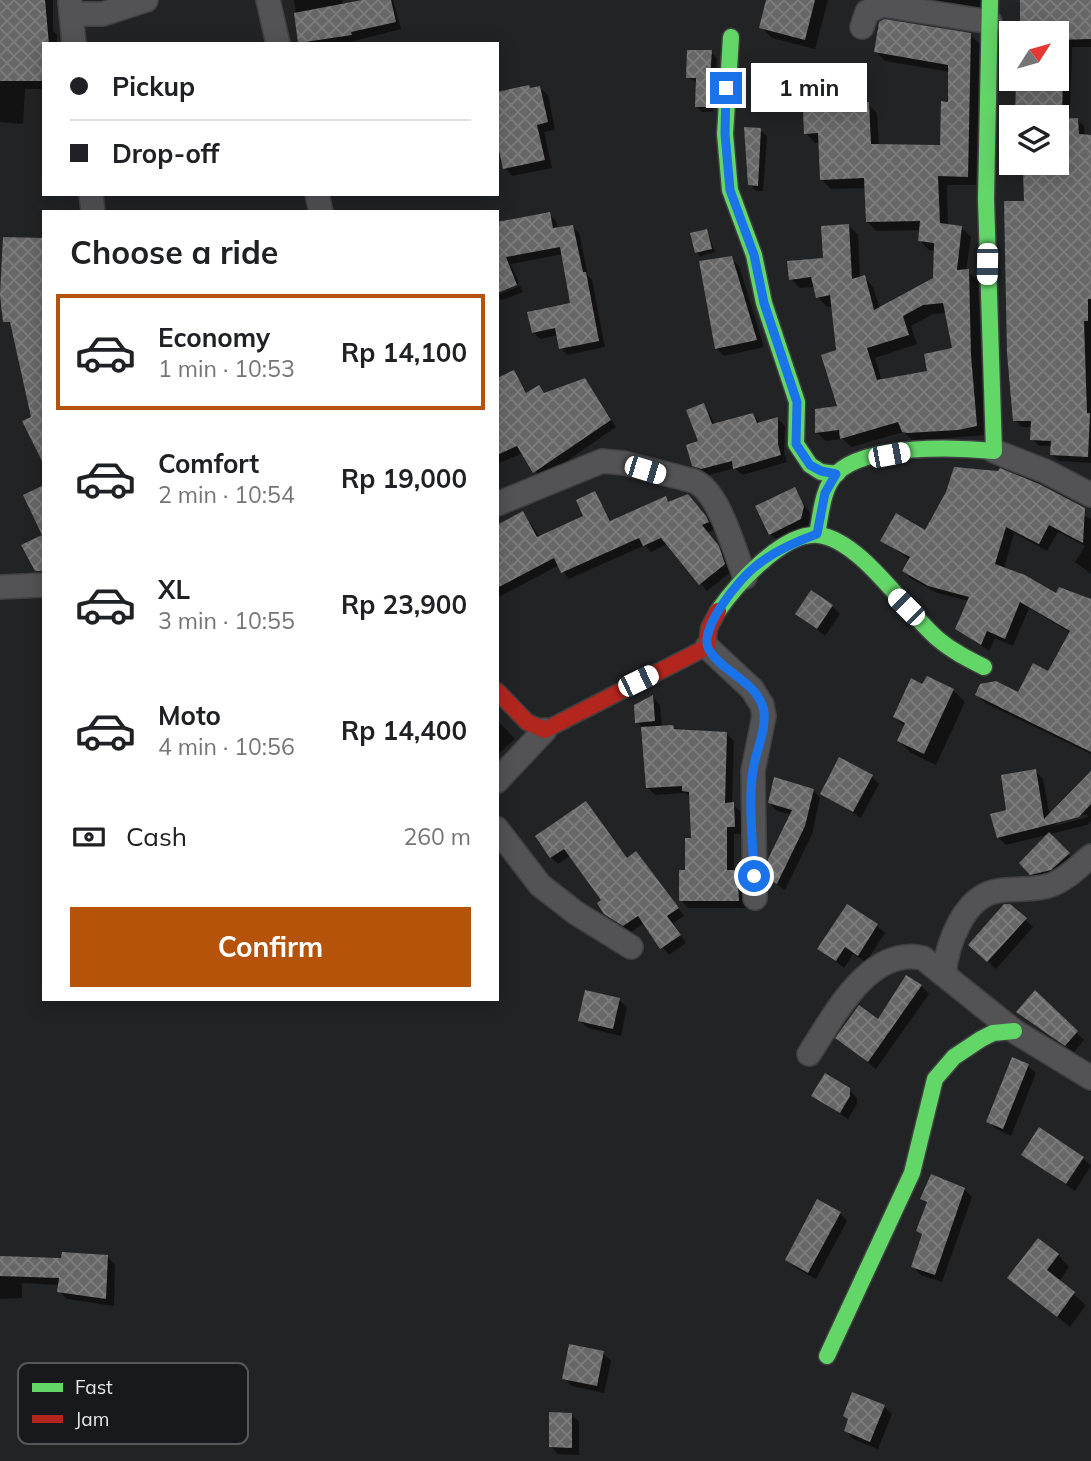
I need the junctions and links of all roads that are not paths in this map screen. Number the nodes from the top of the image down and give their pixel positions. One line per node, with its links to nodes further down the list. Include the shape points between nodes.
1 (146, 0): 3 (street, via 103,14)
2 (268, 0): 8 (street)
3 (70, 7): 7 (street)
4 (990, 11): 5 (street, via 882,5 867,12); 9 (street, via 986,199)
5 (862, 27)
6 (731, 37): 10 (street, via 725,134 730,190 797,402 796,444 810,465)
7 (74, 42)
8 (278, 42)
9 (994, 451): 10 (street, via 907,451 852,463); 11 (street)
10 (836, 474): 13 (street, via 825,493)
11 (1091, 495)
12 (499, 503): 14 (street, via 602,461 694,481 705,485 715,500)
13 (817, 534): 14 (street, via 786,546); 18 (street, via 835,540 859,559 938,639)
14 (745, 577): 17 (street, via 711,624)
15 (42, 585): 16 (street)
16 (0, 587)
17 (707, 647): 20 (street); 24 (street, via 752,689 762,705 753,771)
18 (984, 667)
19 (499, 693): 20 (street, via 527,722)
20 (545, 730): 21 (street)
21 (499, 779)
22 (499, 832): 25 (street, via 540,885)
23 (1091, 856): 26 (street, via 1050,885 997,891 979,898 947,948)
24 (755, 898)
25 (631, 947)
26 (944, 974): 27 (street); 28 (street, via 923,958 894,957 850,993)
27 (1014, 1031): 29 (street); 30 (street, via 981,1039 954,1057 935,1079 912,1172)
28 (809, 1054)
29 (1091, 1078)
30 (827, 1356)

